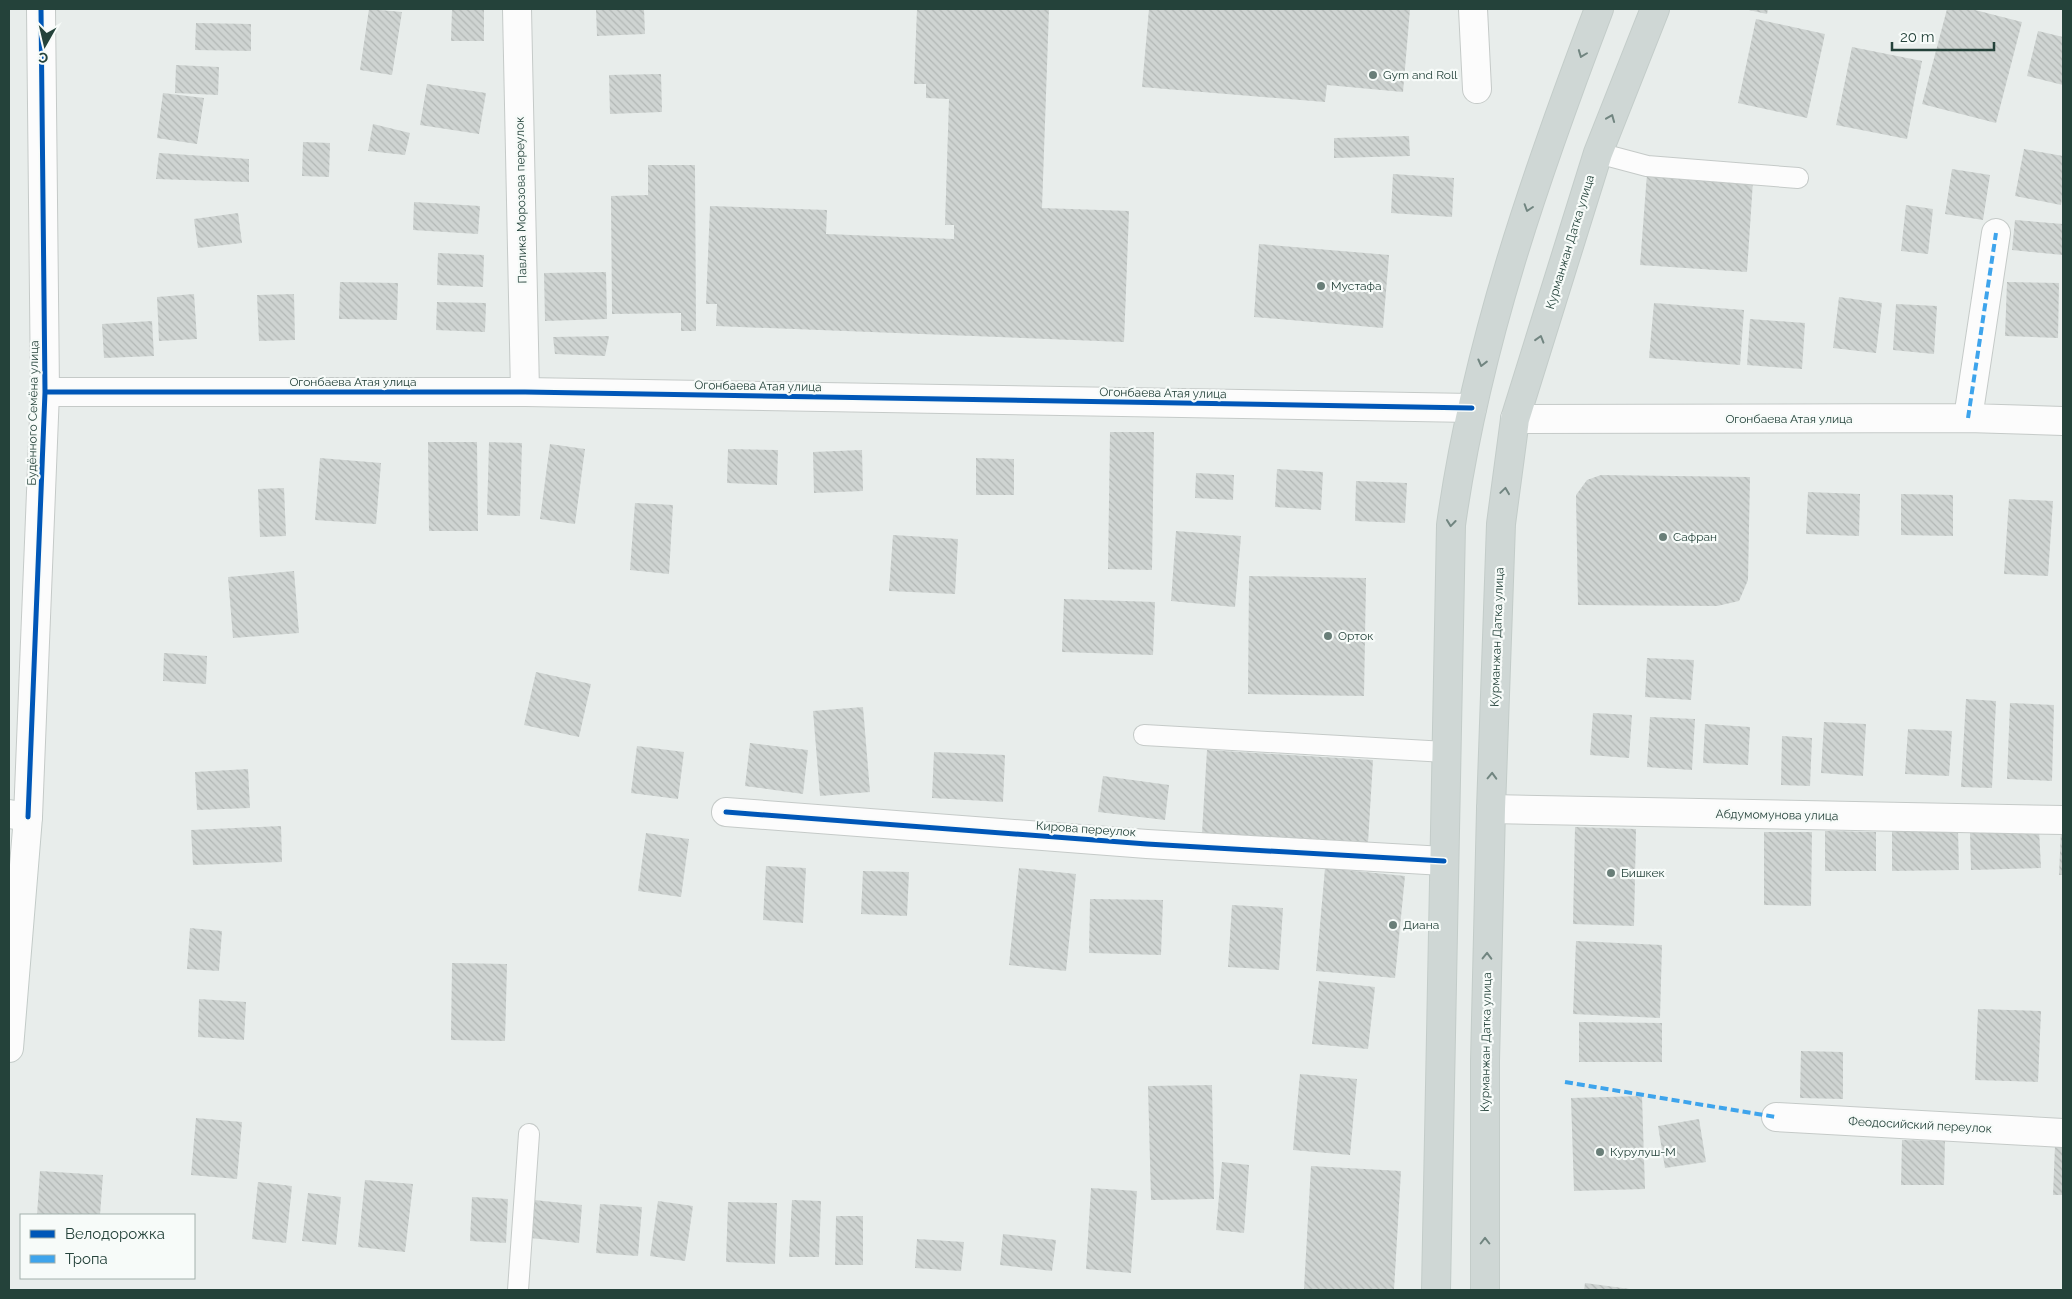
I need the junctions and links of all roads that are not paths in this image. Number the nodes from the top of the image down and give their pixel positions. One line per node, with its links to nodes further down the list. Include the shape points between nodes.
1 (41, 9): 10 (street, Будённого Семёна улица)
2 (518, 9): 11 (street, Павлика Морозова переулок)
3 (1473, 9): 6 (street)
4 (1599, 9): 12 (main road, one-way to 12, via 1550,138 1497,304)
5 (1655, 9): 7 (main road, Курманжан Датка улица, one-way to 5)
6 (1477, 89)
7 (1598, 153): 8 (lane, via 1647,166); 14 (main road, Курманжан Датка улица, one-way to 7)
8 (1798, 178)
9 (1996, 233): 13 (street)
10 (45, 392): 11 (street, Огонбаева Атая улица); 20 (street, Будённого Семёна улица)
11 (525, 392): 12 (street, Огонбаева Атая улица)
12 (1472, 408): 17 (main road, one-way to 17, via 1450,525)
13 (1968, 418): 14 (street, Огонбаева Атая улица); 15 (street, Огонбаева Атая улица)
14 (1515, 419): 18 (main road, Курманжан Датка улица, one-way to 14, via 1501,524)
15 (2063, 421)
16 (1144, 735): 17 (lane)
17 (1446, 752): 22 (main road)
18 (1491, 809): 21 (street, Абдумомунова улица); 29 (main road, Курманжан Датка улица, one-way to 18, via 1485,1061)
19 (726, 812): 22 (street, Кирова переулок, via 1147,844)
20 (18, 815): 23 (street, Будённого Семёна улица)
21 (2063, 820)
22 (1444, 861): 28 (main road)
23 (9, 1048)
24 (1776, 1117): 25 (street, Феодосийский переулок)
25 (2063, 1133)
26 (529, 1134): 27 (lane)
27 (518, 1290)
28 (1436, 1290)
29 (1485, 1290)

